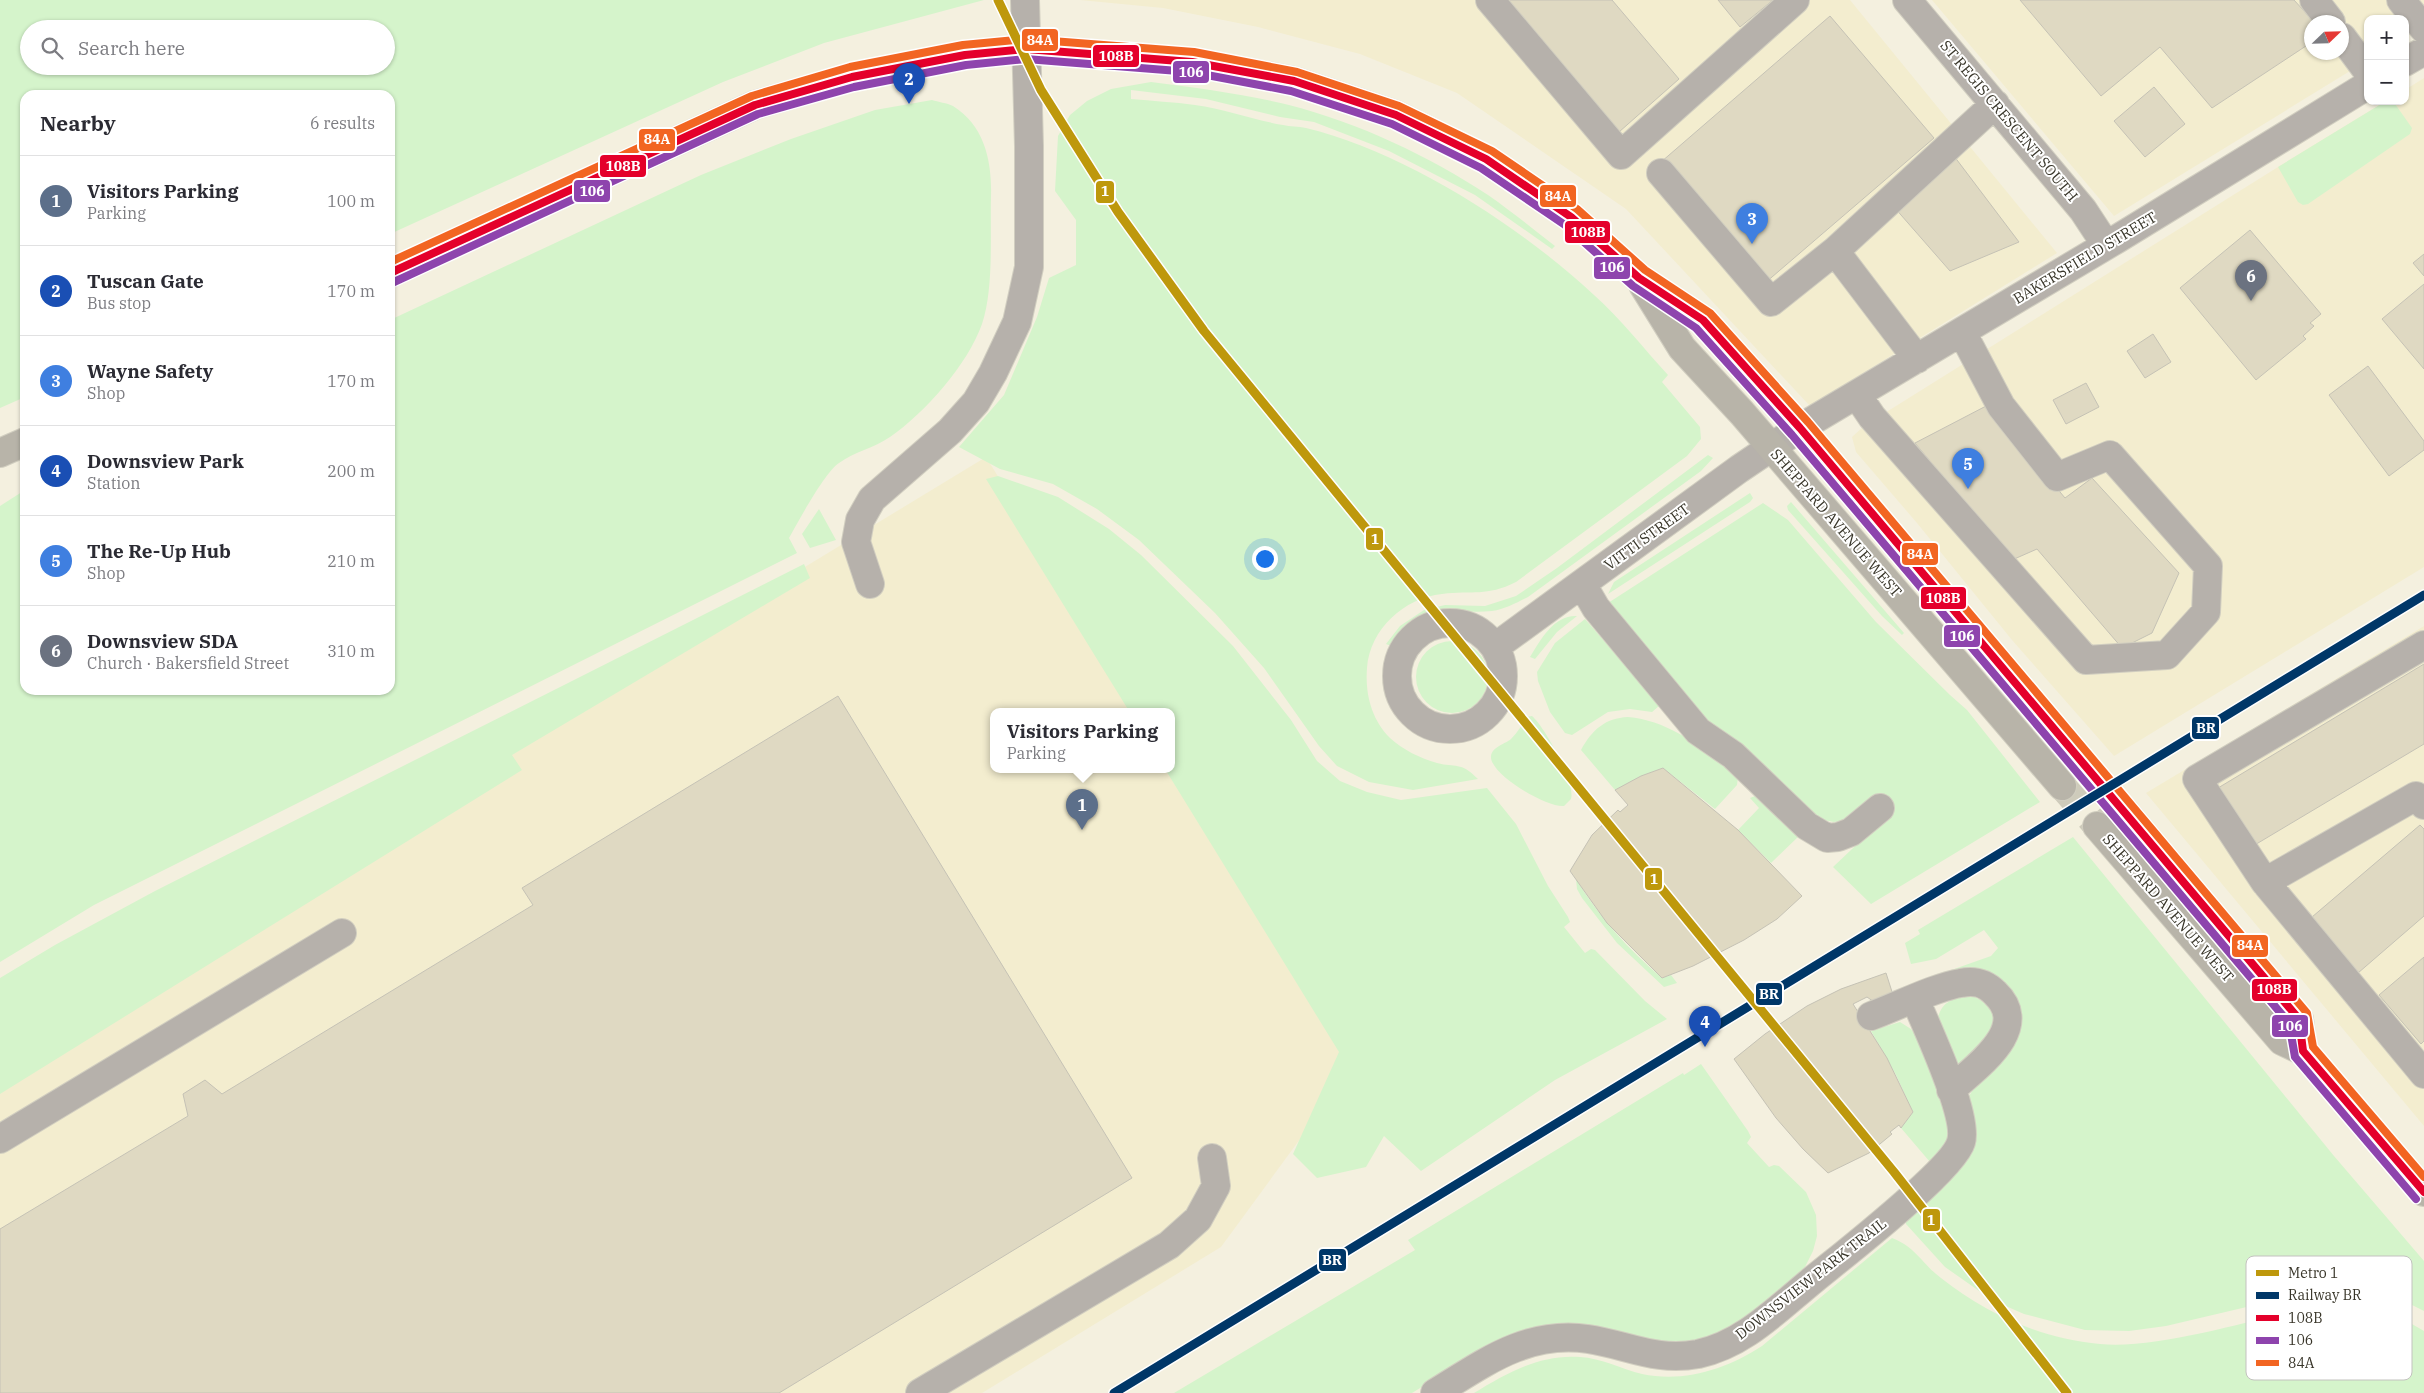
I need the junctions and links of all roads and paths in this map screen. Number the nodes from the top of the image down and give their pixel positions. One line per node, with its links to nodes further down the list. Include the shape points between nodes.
1 (1026, 0): 10 (street)
2 (1490, 0): 3 (street, via 1621,155)
3 (1795, 0)
4 (2314, 0): 7 (street)
5 (1909, 1): 15 (street, ST REGIS CRESCENT SOUTH)
6 (2407, 2): 8 (street)
7 (2326, 15)
8 (2424, 30)
9 (2349, 46): 13 (street)
10 (1026, 49): 19 (main road, SHEPPARD AVENUE WEST, via 965,55 852,77 755,105); 20 (main road, SHEPPARD AVENUE WEST, via 1192,62 1294,81 1396,115 1486,159 1571,217); 28 (street, via 1029,267 1017,322 976,402 950,431 872,499 860,520 856,542)
11 (2424, 51): 12 (street)
12 (2408, 60)
13 (2364, 67)
14 (2364, 87): 17 (street, BAKERSFIELD STREET)
15 (1995, 104): 17 (street, ST REGIS CRESCENT SOUTH, via 2083,210); 18 (street)
16 (1661, 173): 18 (street, via 1771,302)
17 (2106, 245): 21 (street, BAKERSFIELD STREET)
18 (1835, 251): 22 (street)
19 (395, 272)
20 (1639, 278): 24 (main road, SHEPPARD AVENUE WEST, via 1703,320); 26 (main road, SHEPPARD AVENUE WEST, via 1682,348)
21 (1962, 332): 22 (street, BAKERSFIELD STREET); 23 (street, via 2001,406 2057,477 2110,455 2208,566 2206,612 2166,655 2086,660)
22 (1917, 359): 23 (street, BAKERSFIELD STREET)
23 (1857, 395): 24 (street, BAKERSFIELD STREET)
24 (1800, 428): 26 (street, VITTI STREET); 32 (main road, SHEPPARD AVENUE WEST)
25 (20, 444): 27 (main road)
26 (1772, 448): 29 (street, VITTI STREET); 33 (main road, SHEPPARD AVENUE WEST)
27 (0, 453)
28 (870, 584)
29 (1582, 584): 31 (street, VITTI STREET); 35 (street, via 1596,608 1698,731 1733,755 1807,826 1827,838 1838,838 1851,832)
30 (2424, 646): 38 (street, via 2197,779)
31 (1495, 647)
32 (2088, 770)
33 (2062, 786)
34 (2424, 805): 38 (street, via 2416,796)
35 (1880, 808)
36 (2123, 810): 42 (main road, SHEPPARD AVENUE WEST, via 2299,1019)
37 (2097, 826): 42 (main road, SHEPPARD AVENUE WEST, via 2282,1041)
38 (2265, 882): 43 (street)
39 (342, 933): 45 (street)
40 (1915, 999): 41 (street); 44 (street, DOWNSVIEW PARK TRAIL); 44 (street, via 1971,982 1991,988 2004,1005 2007,1017 2003,1041)
41 (1871, 1016)
42 (2303, 1051): 47 (main road, SHEPPARD AVENUE WEST)
43 (2424, 1074)
44 (1951, 1090): 49 (street, DOWNSVIEW PARK TRAIL, via 1962,1131 1961,1142 1950,1160 1765,1320 1735,1340 1699,1353 1663,1356 1646,1355 1589,1340 1560,1338 1534,1341 1501,1353)
45 (0, 1139)
46 (1212, 1158): 48 (street, via 1216,1186 1198,1219 1169,1245)
47 (2424, 1192)
48 (920, 1393)
49 (1435, 1393)

